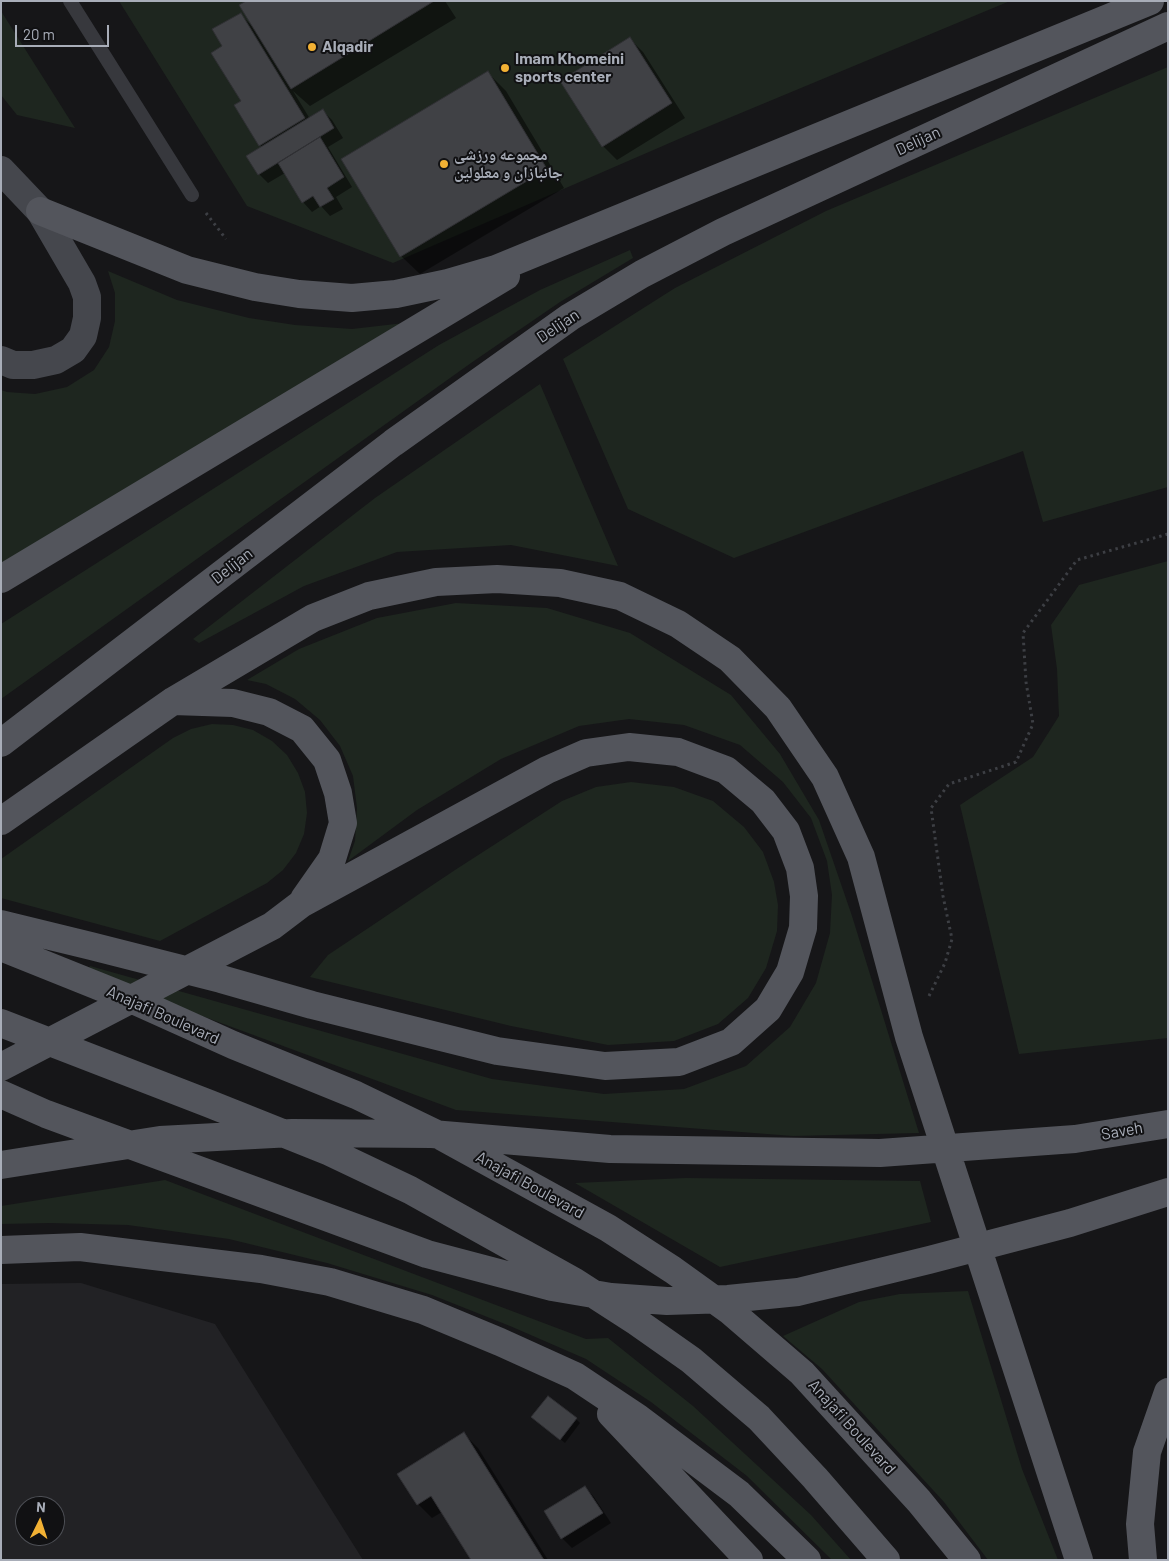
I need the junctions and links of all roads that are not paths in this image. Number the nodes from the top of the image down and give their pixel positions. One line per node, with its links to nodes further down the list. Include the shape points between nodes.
1 (70, 1): 5 (lane)
2 (1150, 1): 7 (main road)
3 (1168, 26): 11 (main road, Delijan, via 723,232 642,274 570,317 393,442)
4 (1, 170): 6 (street)
5 (192, 195)
6 (40, 211): 7 (main road, via 187,270 255,287 352,298 396,294 448,283 496,269); 8 (street, via 82,283 87,298 83,336 74,350 56,360 33,365)
7 (563, 242): 9 (main road)
8 (1, 360)
9 (1, 579)
10 (173, 701): 12 (main road); 13 (main road, via 233,703 269,712 302,729 328,760 343,824 332,859); 29 (main road, via 313,618 369,596 436,582 496,579 560,582 620,596 678,624 730,659 778,708 826,777 860,856 909,1037)
11 (8, 739)
12 (1, 821)
13 (300, 904): 14 (main road, via 547,770 586,753 629,747 678,752 726,770 763,801 786,831 800,868 804,896 803,928 790,972 768,1009 731,1042 678,1062 605,1066 497,1051); 17 (main road, via 272,926)
14 (1, 924)
15 (1, 948): 28 (main road, Anajafi Boulevard, via 356,1095 439,1135 608,1228 730,1311 802,1372 919,1501)
16 (1, 1023): 27 (main road, via 330,1152 410,1190 575,1282 691,1360 759,1418)
17 (1, 1067)
18 (1, 1094): 21 (main road, via 46,1114 427,1254 552,1287 611,1297 666,1301 798,1292 1070,1223)
19 (1168, 1124): 20 (main road, Saveh, via 1076,1139 880,1153 610,1149 432,1134 292,1133 160,1140)
20 (1, 1165)
21 (1168, 1192)
22 (1, 1250): 23 (main road, via 80,1247 261,1269 330,1282 423,1310)
23 (575, 1376): 25 (main road); 26 (main road, via 638,1418 739,1494)
24 (1168, 1392): 30 (main road, via 1147,1452 1140,1524)
25 (749, 1560)
26 (807, 1560)
27 (886, 1560)
28 (967, 1560)
29 (1079, 1560)
30 (1143, 1560)

